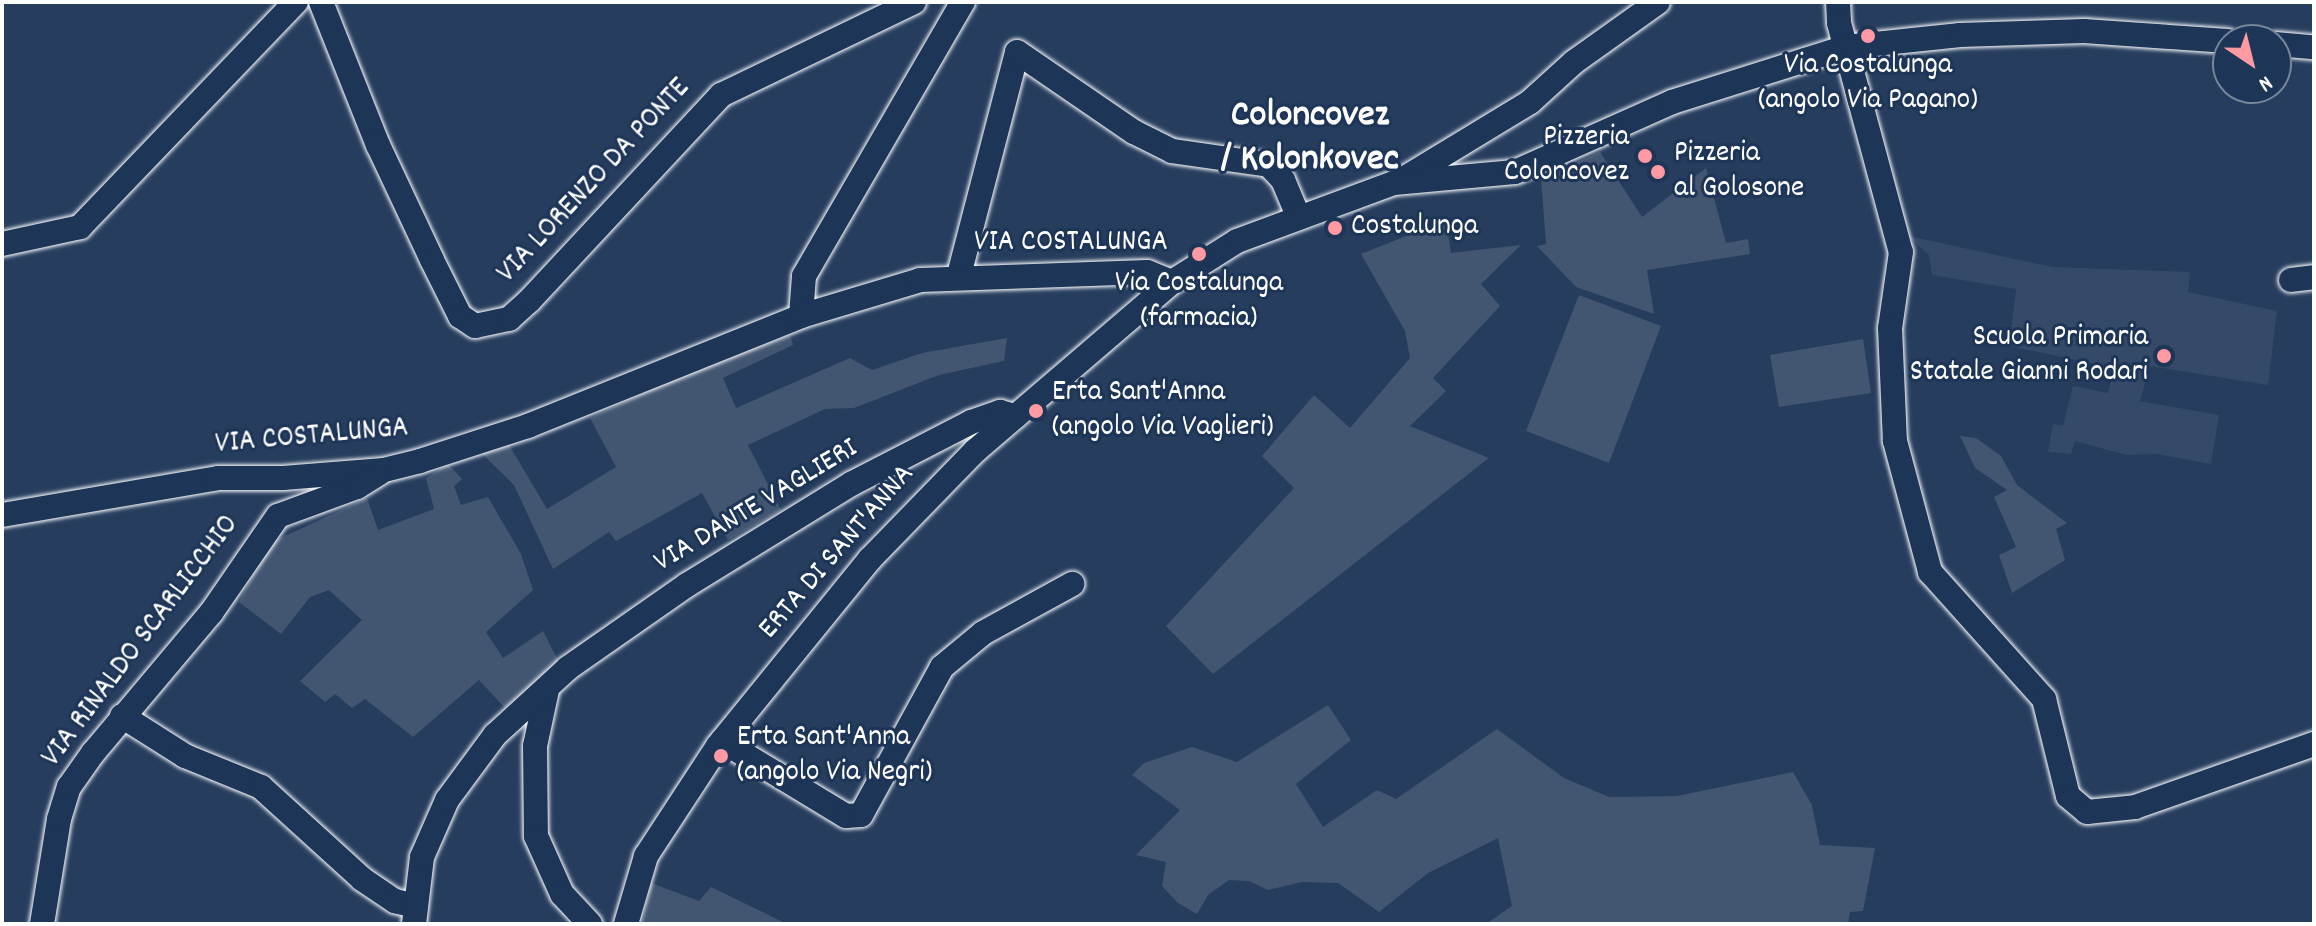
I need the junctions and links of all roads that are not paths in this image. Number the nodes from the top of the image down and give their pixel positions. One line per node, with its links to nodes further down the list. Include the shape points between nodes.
1 (296, 2): 13 (street, via 80,227)
2 (321, 2): 3 (street, VIA LORENZO DA PONTE, via 378,145 432,260 460,316 475,326 509,319 529,301 721,95)
3 (914, 2)
4 (963, 2): 16 (street, via 804,276)
5 (1658, 2): 11 (street, via 1574,62 1530,102)
6 (1838, 2): 9 (street)
7 (2212, 40): 9 (street, VIA COSTALUNGA, via 2084,31 1960,35)
8 (2292, 45): 10 (street)
9 (1846, 47): 11 (street, VIA COSTALUNGA, via 1672,102 1515,172); 24 (street, via 1901,252 1890,328 1895,441 1930,572 2044,699 2068,796 2087,812 2135,807)
10 (2314, 47)
11 (1394, 183): 12 (street, VIA COSTALUNGA)
12 (1299, 218): 14 (street, via 1283,180 1269,165 1172,151 1134,132 1017,52); 15 (street, VIA COSTALUNGA, via 1237,241)
13 (2, 244)
14 (959, 275): 15 (street, VIA COSTALUNGA, via 1033,279 1147,272); 16 (street, VIA COSTALUNGA, via 873,292)
15 (1172, 282): 17 (street, ERTA DI SANT'ANNA)
16 (801, 316): 18 (street, VIA COSTALUNGA, via 528,426)
17 (1015, 416): 21 (street, VIA DANTE VAGLIERI, via 1000,412 971,422 851,484 618,631); 23 (street, ERTA DI SANT'ANNA, via 918,505)
18 (384, 470): 19 (street, VIA COSTALUNGA, via 218,478); 22 (street, VIA RINALDO SCARLICCHIO, via 357,487 278,516 211,613)
19 (2, 515)
20 (1072, 584): 23 (street, via 983,633 942,667 861,815 846,816)
21 (547, 688): 25 (street, VIA DANTE VAGLIERI, via 495,735 447,800 422,857); 27 (street, via 535,746 536,836 562,894)
22 (122, 716): 25 (street, via 185,756 261,787 362,879); 26 (street, VIA RINALDO SCARLICCHIO, via 69,787)
23 (722, 741): 28 (street, ERTA DI SANT'ANNA, via 646,856)
24 (2314, 744)
25 (414, 915)
26 (42, 924)
27 (590, 924)
28 (626, 924)

